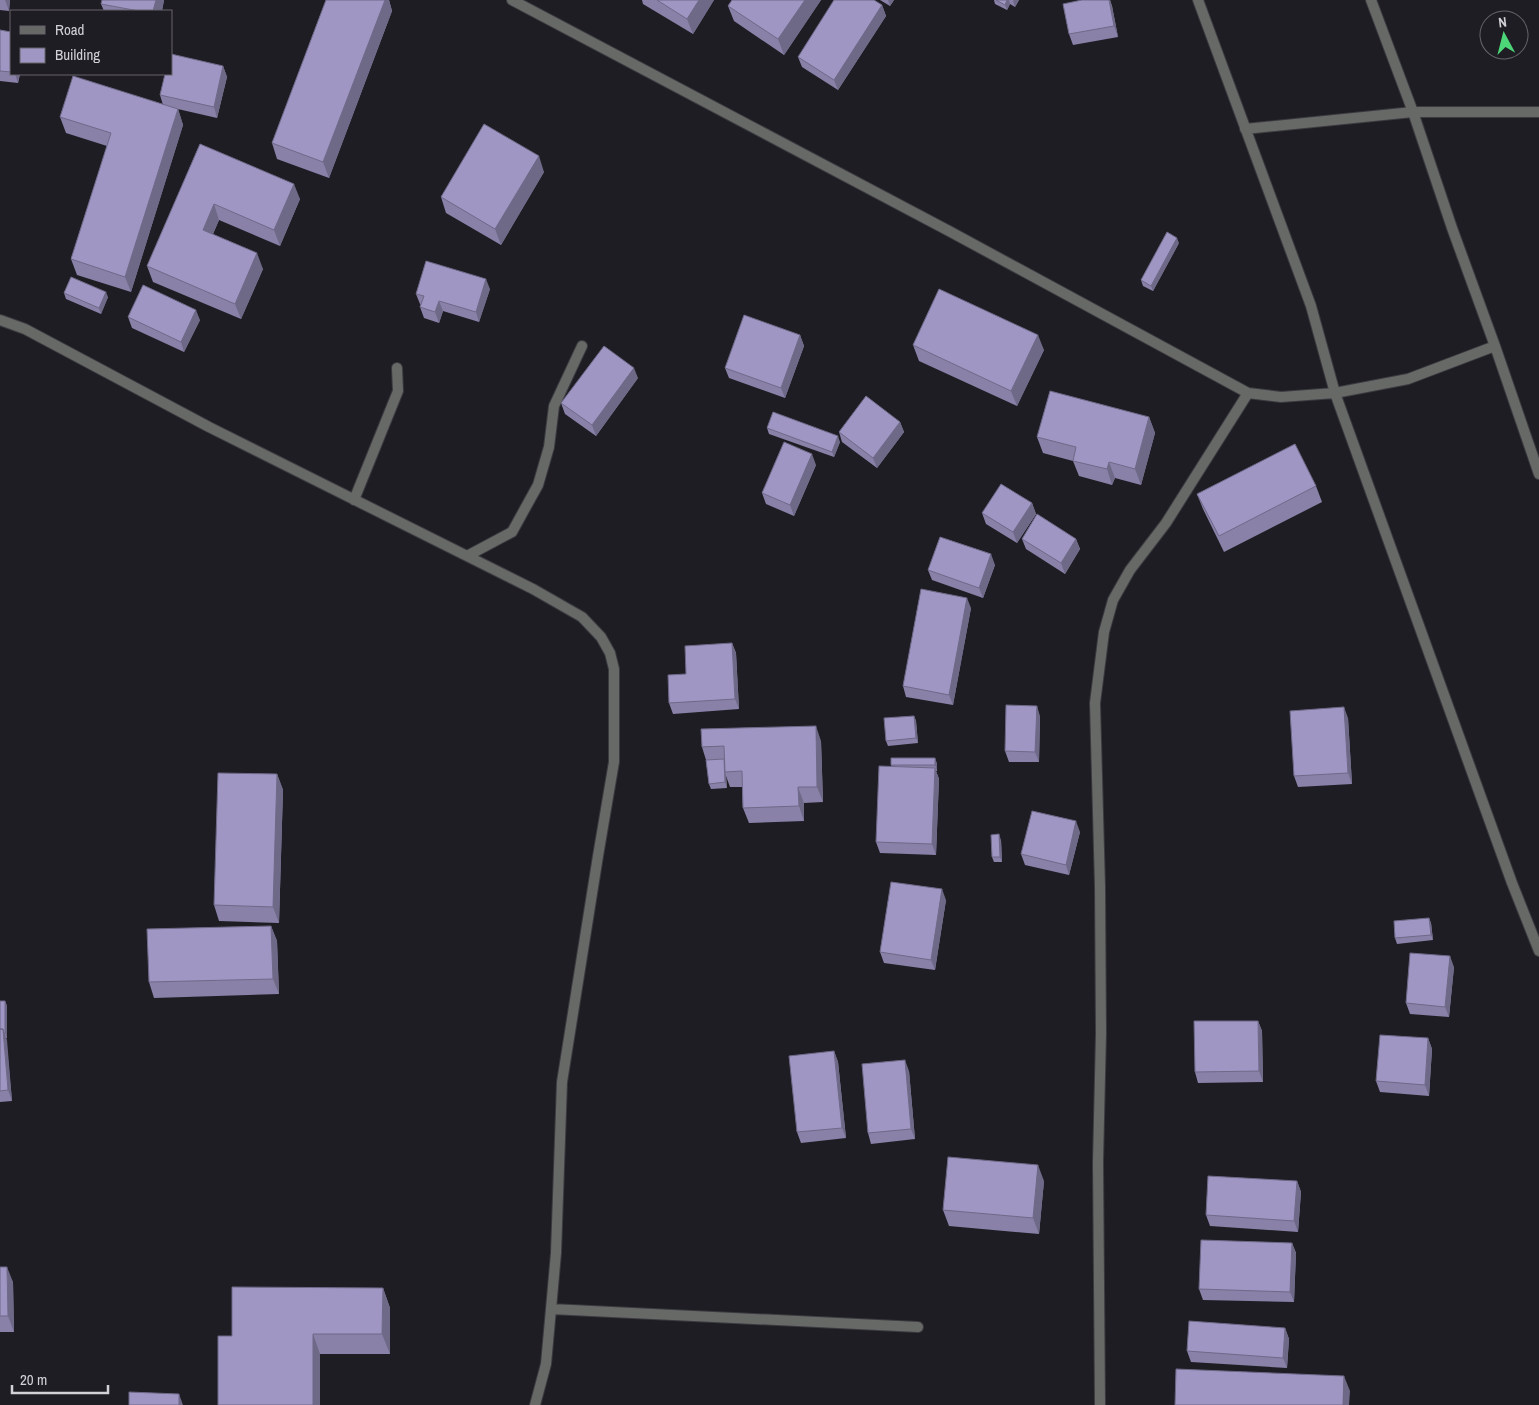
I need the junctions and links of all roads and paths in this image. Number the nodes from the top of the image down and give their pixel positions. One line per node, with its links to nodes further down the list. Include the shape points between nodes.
1 (512, 0): 11 (street)
2 (1198, 0): 6 (street)
3 (1371, 0): 4 (street)
4 (1413, 112): 5 (street); 6 (street); 9 (street)
5 (1539, 112)
6 (1245, 129): 12 (street, via 1311,306)
7 (0, 320): 14 (street, via 25,329)
8 (582, 346): 15 (street, via 554,406 549,447 538,485 512,532)
9 (1495, 346): 12 (street, via 1408,379); 13 (street)
10 (397, 368): 14 (street, via 398,391)
11 (1248, 393): 12 (street, via 1281,397); 20 (street, via 1166,523 1130,570 1113,600 1104,632 1095,703 1101,1023 1098,1162)
12 (1335, 393): 16 (street)
13 (1539, 474)
14 (354, 500): 15 (street)
15 (467, 556): 17 (street, via 582,617 602,637 614,669 614,762 562,1082)
16 (1539, 950)
17 (551, 1309): 18 (street); 19 (street, via 546,1364)
18 (918, 1327)
19 (535, 1405)
20 (1100, 1405)

